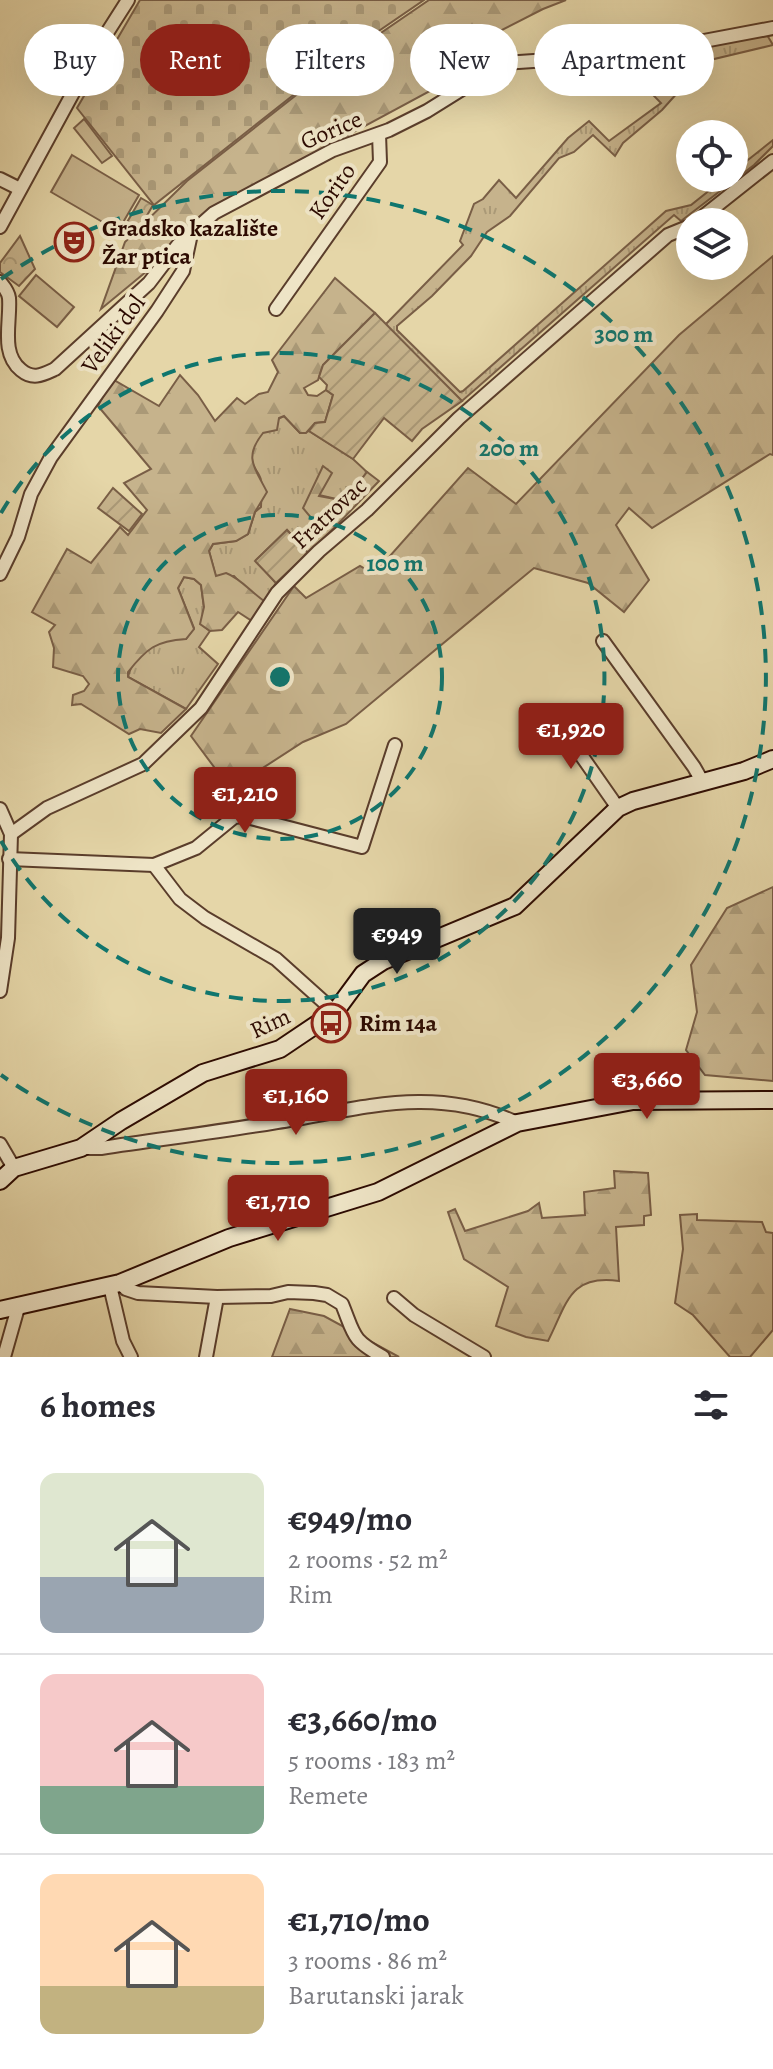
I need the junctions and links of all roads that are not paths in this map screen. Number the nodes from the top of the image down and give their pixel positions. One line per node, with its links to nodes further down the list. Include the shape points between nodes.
1 (128, 0): 6 (street)
2 (773, 28): 3 (street, Gorice, via 635,54 504,63)
3 (379, 134): 10 (street, Gorice, via 333,150 237,199); 12 (street, Korito, via 380,162)
4 (773, 161): 7 (street)
5 (0, 179): 6 (street)
6 (20, 189): 8 (street)
7 (714, 208)
8 (0, 227)
9 (676, 232): 21 (street, Fratrovac, via 459,418 319,551 277,593 201,708 143,764 47,808)
10 (191, 234): 11 (street, Veliki dol, via 149,283 40,377 15,366 9,354 9,297); 13 (street, Veliki dol, via 183,271 51,457)
11 (0, 282)
12 (276, 309)
13 (0, 574)
14 (603, 641): 18 (street)
15 (547, 718): 19 (street)
16 (395, 745): 23 (street, via 362,847 243,816 234,817 196,848)
17 (773, 759): 18 (street, Rim)
18 (702, 781): 19 (street, Rim)
19 (618, 808): 25 (street, Rim, via 515,906 383,961 363,974)
20 (0, 809): 21 (street)
21 (11, 834): 22 (street)
22 (9, 859): 23 (street); 24 (street, via 8,938)
23 (154, 865): 25 (street, via 180,899 276,959)
24 (0, 991)
25 (335, 1012): 29 (street, Rim, via 280,1049 203,1073)
26 (773, 1100): 27 (street, via 633,1101)
27 (517, 1123): 29 (street, via 439,1102 387,1102); 32 (street, via 378,1192 229,1238)
28 (0, 1144): 30 (street)
29 (81, 1148): 30 (street, Rim)
30 (14, 1168): 31 (street)
31 (0, 1181)
32 (115, 1285): 33 (street, via 138,1293); 35 (street); 38 (street, via 123,1341)
33 (217, 1297): 39 (street); 40 (street, via 327,1295 342,1304 357,1341)
34 (394, 1298): 41 (street)
35 (19, 1304): 36 (street); 37 (street)
36 (0, 1310)
37 (4, 1357)
38 (131, 1357)
39 (206, 1357)
40 (383, 1357)
41 (484, 1357)

